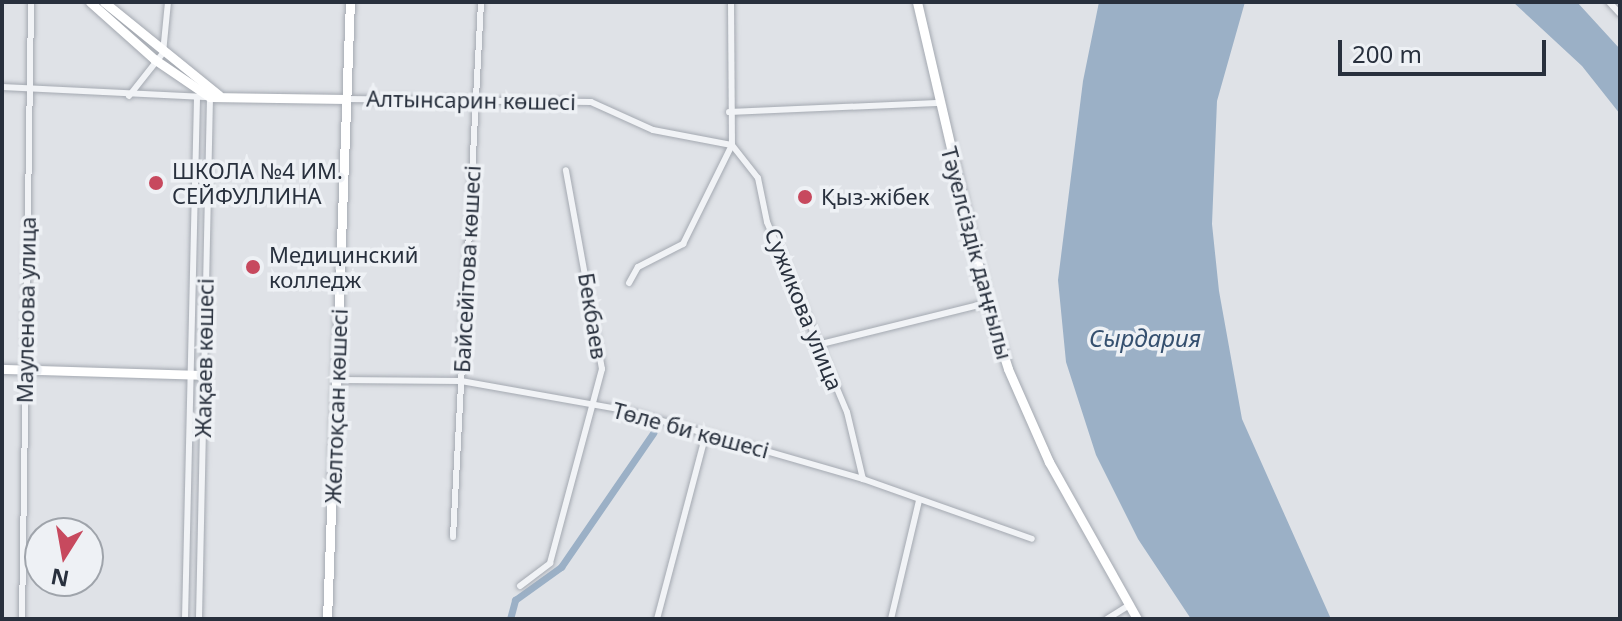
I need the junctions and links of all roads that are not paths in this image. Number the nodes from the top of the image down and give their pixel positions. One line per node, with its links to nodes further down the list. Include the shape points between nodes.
1 (31, 2): 13 (street, Мауленова улица)
2 (90, 2): 11 (street)
3 (104, 2): 11 (street)
4 (168, 2): 11 (street)
5 (350, 2): 17 (street, Желтоқсан көшесі)
6 (481, 2): 18 (street, Байсейітова көшесі)
7 (731, 2): 20 (street)
8 (917, 2): 19 (street, Тәуелсіздік даңғылы)
9 (1609, 2): 10 (street)
10 (1620, 14)
11 (159, 56): 14 (street); 15 (street)
12 (2, 87): 13 (street)
13 (32, 88): 14 (street); 27 (street, Мауленова улица)
14 (129, 96): 16 (street)
15 (214, 96): 16 (street); 17 (street); 29 (street, Жақаев көшесі)
16 (197, 99): 28 (street, Жақаев көшесі)
17 (346, 99): 18 (street, Алтынсарин көшесі); 30 (street, Желтоқсан көшесі)
18 (476, 100): 21 (street, Алтынсарин көшесі, via 598,103 653,130); 31 (street, Байсейітова көшесі)
19 (937, 103): 20 (street); 24 (street, Тәуелсіздік даңғылы)
20 (729, 112): 21 (street)
21 (732, 145): 23 (street, via 683,244 638,267); 25 (street, Сужикова улица, via 758,178 767,222)
22 (566, 170): 32 (street, Бекбаев, via 603,359)
23 (629, 283)
24 (987, 303): 25 (street); 39 (street, Тәуелсіздік даңғылы, via 1008,369 1049,462)
25 (817, 345): 34 (street, Сужикова улица, via 847,412)
26 (2, 369): 27 (street)
27 (24, 369): 28 (street); 40 (street, Мауленова улица)
28 (191, 374): 29 (street); 41 (street, Жақаев көшесі)
29 (204, 375): 42 (street, Жақаев көшесі)
30 (338, 380): 31 (street, Төле би көшесі); 43 (street, Желтоқсан көшесі)
31 (461, 381): 32 (street, Төле би көшесі); 36 (street, Байсейітова көшесі)
32 (592, 405): 33 (street, Төле би көшесі); 38 (street, Бекбаев, via 550,563)
33 (706, 434): 34 (street, Төле би көшесі); 44 (street)
34 (863, 479): 35 (street, Төле би көшесі)
35 (919, 501): 37 (street, Төле би көшесі); 45 (street)
36 (453, 537)
37 (1032, 539)
38 (520, 586)
39 (1129, 605): 46 (street); 47 (street, Тәуелсіздік даңғылы)
40 (22, 619)
41 (185, 619)
42 (199, 619)
43 (327, 619)
44 (657, 619)
45 (891, 619)
46 (1107, 619)
47 (1137, 619)

